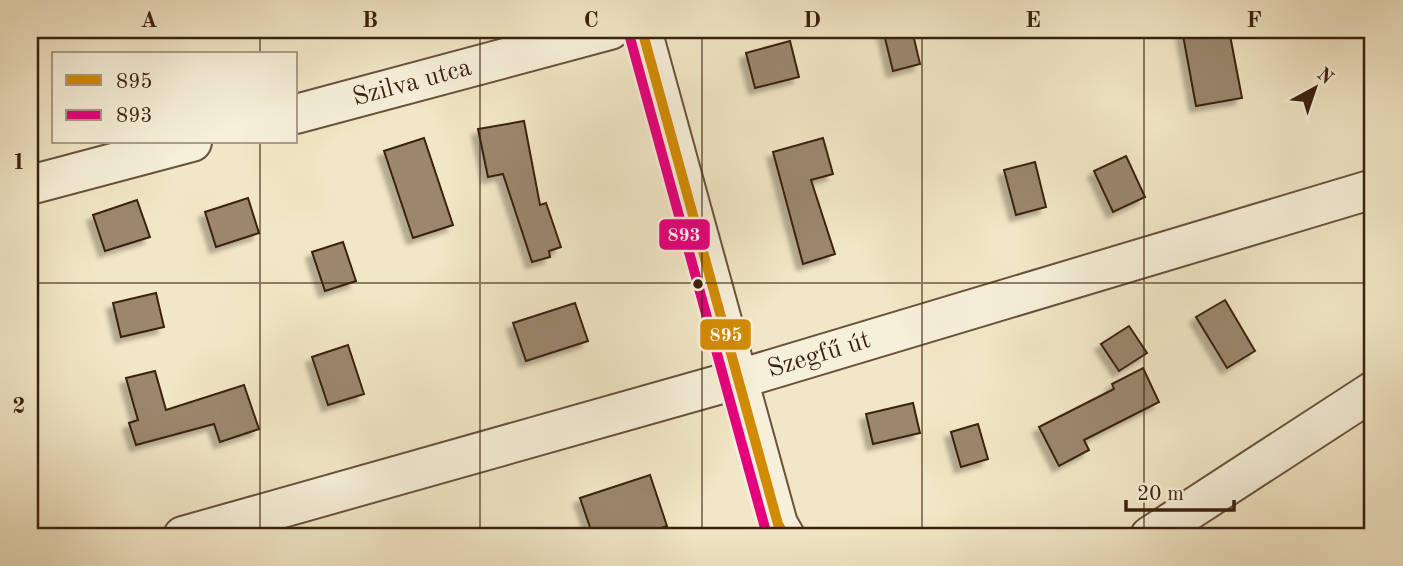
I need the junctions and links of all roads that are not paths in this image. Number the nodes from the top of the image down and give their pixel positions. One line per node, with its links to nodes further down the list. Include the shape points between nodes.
1 (610, 30): 3 (street, Szilva utca)
2 (642, 30): 7 (street)
3 (298, 113)
4 (184, 144): 5 (street)
5 (30, 185)
6 (1373, 189): 7 (street, Szegfű út)
7 (739, 379): 9 (street); 10 (street, Szegfű út)
8 (1373, 391): 11 (street)
9 (780, 532)
10 (183, 536)
11 (1150, 536)

